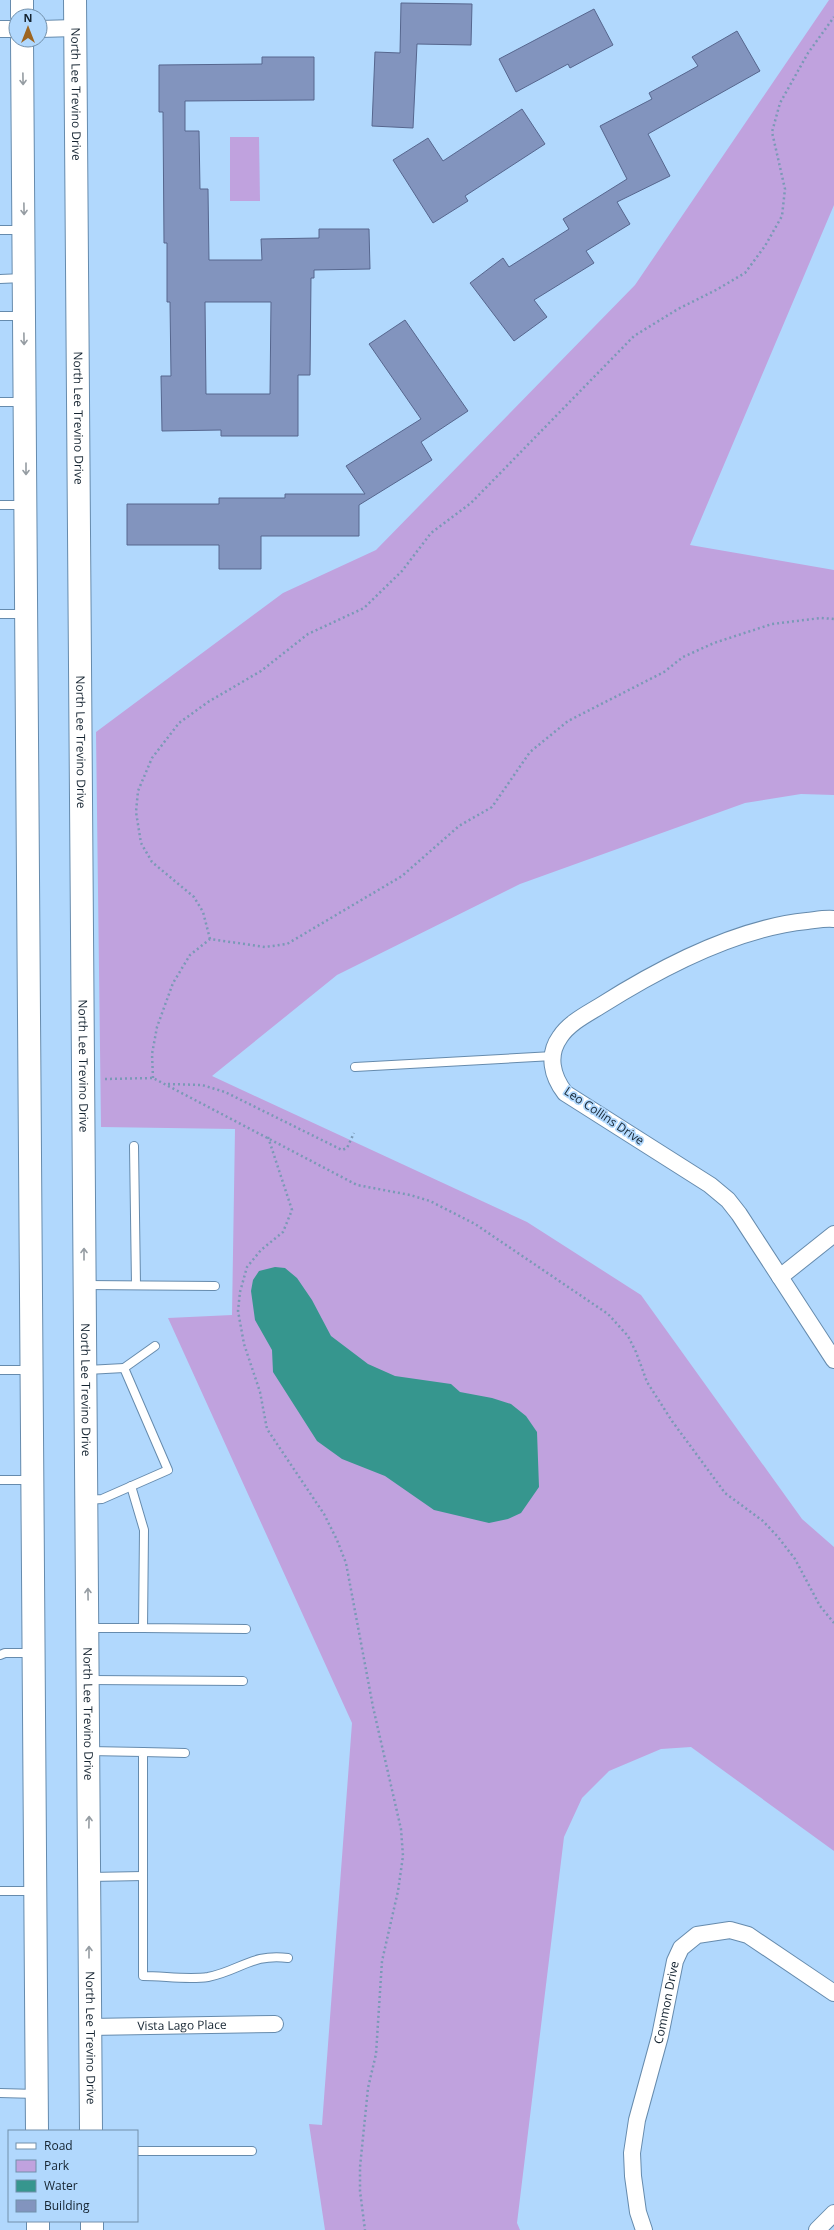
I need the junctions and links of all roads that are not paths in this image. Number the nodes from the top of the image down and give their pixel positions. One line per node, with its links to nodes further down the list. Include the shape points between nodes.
1 (75, 0): 2 (main road, North Lee Trevino Drive)
2 (75, 28): 3 (street); 23 (main road, North Lee Trevino Drive, one-way to 2)
3 (48, 29)
4 (22, 48): 6 (main road, one-way to 6)
5 (0, 230): 6 (lane)
6 (24, 230): 7 (main road)
7 (25, 278): 8 (lane); 10 (main road)
8 (0, 279)
9 (0, 316): 10 (lane)
10 (24, 316): 12 (main road, one-way to 12)
11 (0, 402): 12 (lane)
12 (25, 402): 13 (main road, one-way to 13)
13 (26, 505): 14 (lane); 16 (main road)
14 (0, 506)
15 (0, 614): 16 (lane)
16 (27, 614): 30 (main road)
17 (834, 919): 18 (street, Leo Collins Drive, via 784,923 730,940 690,957 619,994 574,1022 560,1036)
18 (552, 1056): 19 (lane); 22 (street, Leo Collins Drive, via 555,1077 565,1092 710,1185 728,1200)
19 (355, 1067)
20 (134, 1146): 24 (lane)
21 (834, 1234): 22 (street)
22 (780, 1277): 27 (street, Leo Collins Drive)
23 (85, 1285): 24 (lane); 31 (main road, North Lee Trevino Drive)
24 (136, 1285): 25 (lane)
25 (215, 1286)
26 (155, 1346): 28 (lane)
27 (834, 1360)
28 (124, 1368): 31 (lane); 34 (lane, via 168,1470)
29 (0, 1370): 30 (lane)
30 (32, 1370): 33 (main road)
31 (85, 1370): 35 (main road, North Lee Trevino Drive)
32 (0, 1480): 33 (lane)
33 (33, 1480): 39 (main road)
34 (131, 1486): 35 (lane, via 102,1499); 37 (lane, via 144,1530)
35 (86, 1500): 36 (main road, North Lee Trevino Drive, one-way to 35)
36 (88, 1628): 37 (lane); 41 (main road, North Lee Trevino Drive)
37 (143, 1628): 38 (lane)
38 (246, 1629)
39 (34, 1653): 40 (lane, via 5,1652); 49 (main road)
40 (0, 1655)
41 (88, 1680): 42 (lane); 43 (main road, North Lee Trevino Drive)
42 (243, 1681)
43 (88, 1751): 44 (lane); 47 (main road, North Lee Trevino Drive, one-way to 43)
44 (143, 1752): 45 (lane); 46 (lane)
45 (186, 1753)
46 (143, 1876): 47 (lane); 50 (lane, via 143,1976 208,1977 249,1961 272,1956)
47 (88, 1877): 53 (main road, North Lee Trevino Drive, one-way to 47)
48 (0, 1891): 49 (lane)
49 (35, 1891): 55 (main road)
50 (288, 1958)
51 (834, 1993): 61 (street, Common Drive, via 748,1935 730,1930 697,1935 681,1948 675,1961 660,2036 637,2120 632,2153 638,2212)
52 (275, 2024): 53 (street, Vista Lago Place)
53 (90, 2027): 57 (main road, North Lee Trevino Drive)
54 (0, 2094): 55 (lane)
55 (37, 2094): 56 (main road)
56 (37, 2130)
57 (91, 2130)
58 (138, 2150): 59 (lane)
59 (252, 2151)
60 (834, 2213): 62 (street)
61 (644, 2230)
62 (817, 2230)

